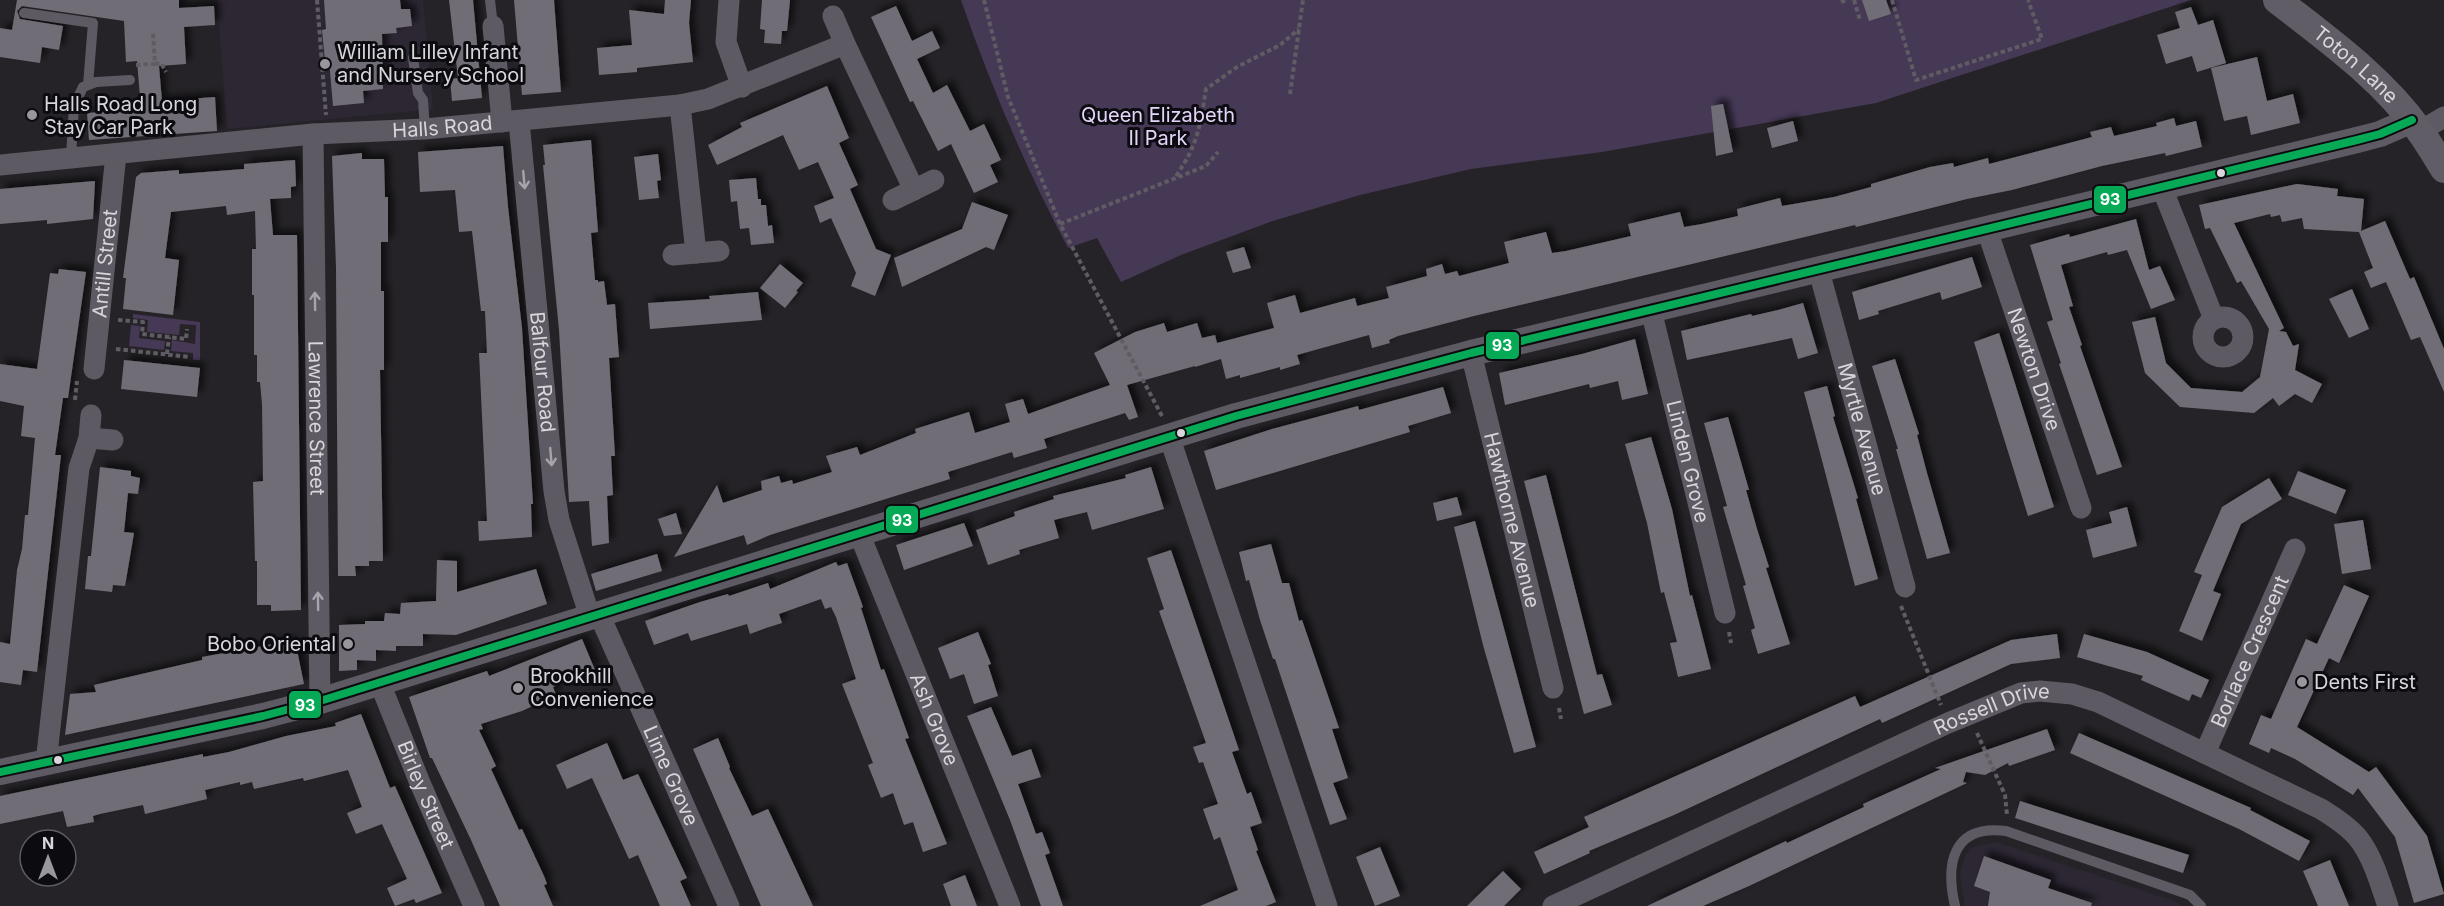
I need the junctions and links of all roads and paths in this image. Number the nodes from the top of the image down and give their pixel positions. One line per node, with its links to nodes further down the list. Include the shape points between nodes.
1 (316, 0): 28 (path)
2 (490, 0): 13 (lane)
3 (729, 0): 22 (street, via 726,42)
4 (984, 0): 39 (path, via 1008,98)
5 (1303, 0): 14 (path)
6 (1854, 0): 12 (path)
7 (1892, 0): 8 (path, via 1916,80 2042,39)
8 (2028, 0)
9 (2277, 0): 26 (main road, Toton Lane)
10 (24, 13): 21 (lane, via 93,23)
11 (833, 16): 16 (street)
12 (1860, 20)
13 (493, 26): 25 (street, Balfour Road)
14 (1299, 29): 23 (path); 34 (path, via 1280,45 1237,67 1206,89 1199,133 1192,153)
15 (153, 33): 18 (path)
16 (845, 44): 22 (street, Halls Road); 37 (street)
17 (413, 58): 27 (lane)
18 (155, 64): 19 (path, via 161,63); 20 (path, via 134,65)
19 (166, 72)
20 (130, 80): 21 (lane)
21 (88, 85): 31 (lane, via 79,93 74,106)
22 (742, 87): 24 (street, Halls Road)
23 (1290, 94)
24 (680, 105): 25 (street, Halls Road); 42 (street)
25 (510, 122): 27 (street, Halls Road); 64 (street, Balfour Road, one-way to 64, via 554,491 559,520)
26 (2425, 123): 33 (main road, Toton Lane); 36 (street)
27 (425, 129): 28 (street, Halls Road)
28 (320, 134): 30 (street, Halls Road); 67 (street, Lawrence Street, one-way to 28)
29 (1218, 152): 34 (path, via 1206,166)
30 (116, 153): 31 (street, Halls Road); 46 (street, Antill Street)
31 (71, 157): 32 (street, Halls Road)
32 (0, 165)
33 (2444, 169)
34 (1176, 176): 39 (path)
35 (934, 180): 37 (street)
36 (2162, 188): 40 (street); 47 (street)
37 (914, 190): 38 (street)
38 (892, 200)
39 (1060, 224): 56 (path, via 1163,417)
40 (1988, 230): 44 (street); 59 (street, Newton Drive)
41 (718, 251): 42 (street)
42 (696, 253): 43 (street)
43 (673, 255)
44 (1819, 271): 45 (street); 62 (street, Myrtle Avenue)
45 (1651, 310): 51 (street); 63 (street, Linden Grove)
46 (99, 318): 49 (path, via 143,322 142,334); 50 (street, Antill Street)
47 (2214, 319)
48 (187, 329): 49 (path, via 186,339)
49 (169, 337): 52 (path)
50 (96, 347): 52 (path); 54 (street, Antill Street)
51 (1470, 353): 56 (street); 66 (street, Hawthorne Avenue)
52 (167, 354): 53 (path)
53 (190, 357)
54 (94, 369): 55 (path, via 94,374 78,372 74,408 92,410)
55 (91, 415): 57 (street)
56 (1169, 436): 60 (street); 77 (street)
57 (89, 438): 58 (street); 71 (street, via 79,468)
58 (113, 440)
59 (2080, 508)
60 (859, 532): 64 (street); 76 (street, Ash Grove)
61 (2295, 549): 70 (street, Borlace Crescent)
62 (1905, 587): 69 (path, via 1900,590 1902,611)
63 (1725, 613)
64 (594, 615): 65 (street); 75 (street, Lime Grove)
65 (379, 681): 67 (street); 74 (street, Birley Street)
66 (1553, 688)
67 (320, 701): 71 (street)
68 (1969, 715): 69 (street, Rossell Drive); 70 (street, Rossell Drive, via 2021,693 2072,694 2098,702); 73 (path, via 2005,795)
69 (1948, 723): 78 (street, Rossell Drive)
70 (2205, 753): 81 (street, Rossell Drive, via 2343,823 2358,837 2371,860)
71 (46, 763): 72 (street)
72 (0, 772)
73 (2006, 831): 79 (lane, via 1991,829 1974,834 1955,850 1950,876); 80 (lane, via 2190,895)
74 (474, 906)
75 (729, 906)
76 (1010, 906)
77 (1327, 906)
78 (1553, 906)
79 (1955, 906)
80 (2201, 906)
81 (2388, 906)

